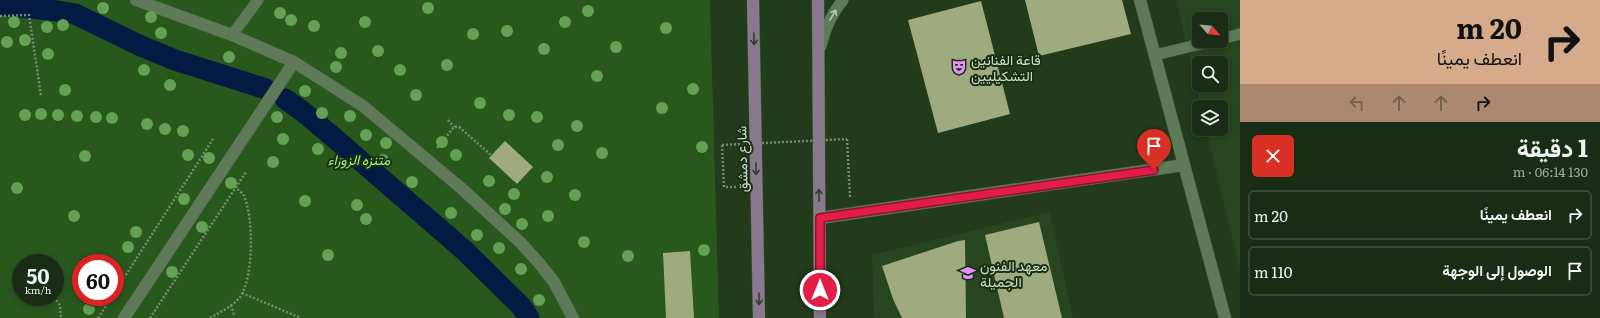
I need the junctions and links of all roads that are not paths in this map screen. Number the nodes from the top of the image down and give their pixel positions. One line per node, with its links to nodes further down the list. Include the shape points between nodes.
1 (136, 0): 8 (street)
2 (753, 0): 18 (main road, شارع دمشق, one-way to 18)
3 (818, 0): 12 (main road)
4 (843, 0): 12 (lane, one-way to 4, via 830,18)
5 (1140, 0): 11 (street)
6 (253, 2): 8 (lane)
7 (1240, 34): 9 (lane)
8 (232, 35): 13 (street)
9 (1228, 37)
10 (1192, 46): 11 (lane)
11 (1155, 55): 14 (street)
12 (818, 58): 15 (main road, one-way to 12)
13 (294, 62): 16 (street); 17 (street, via 363,106 407,141 520,242 554,282)
14 (1184, 165): 15 (street); 20 (street)
15 (820, 218): 19 (main road)
16 (124, 318)
17 (573, 318)
18 (759, 318)
19 (820, 318)
20 (1225, 318)

